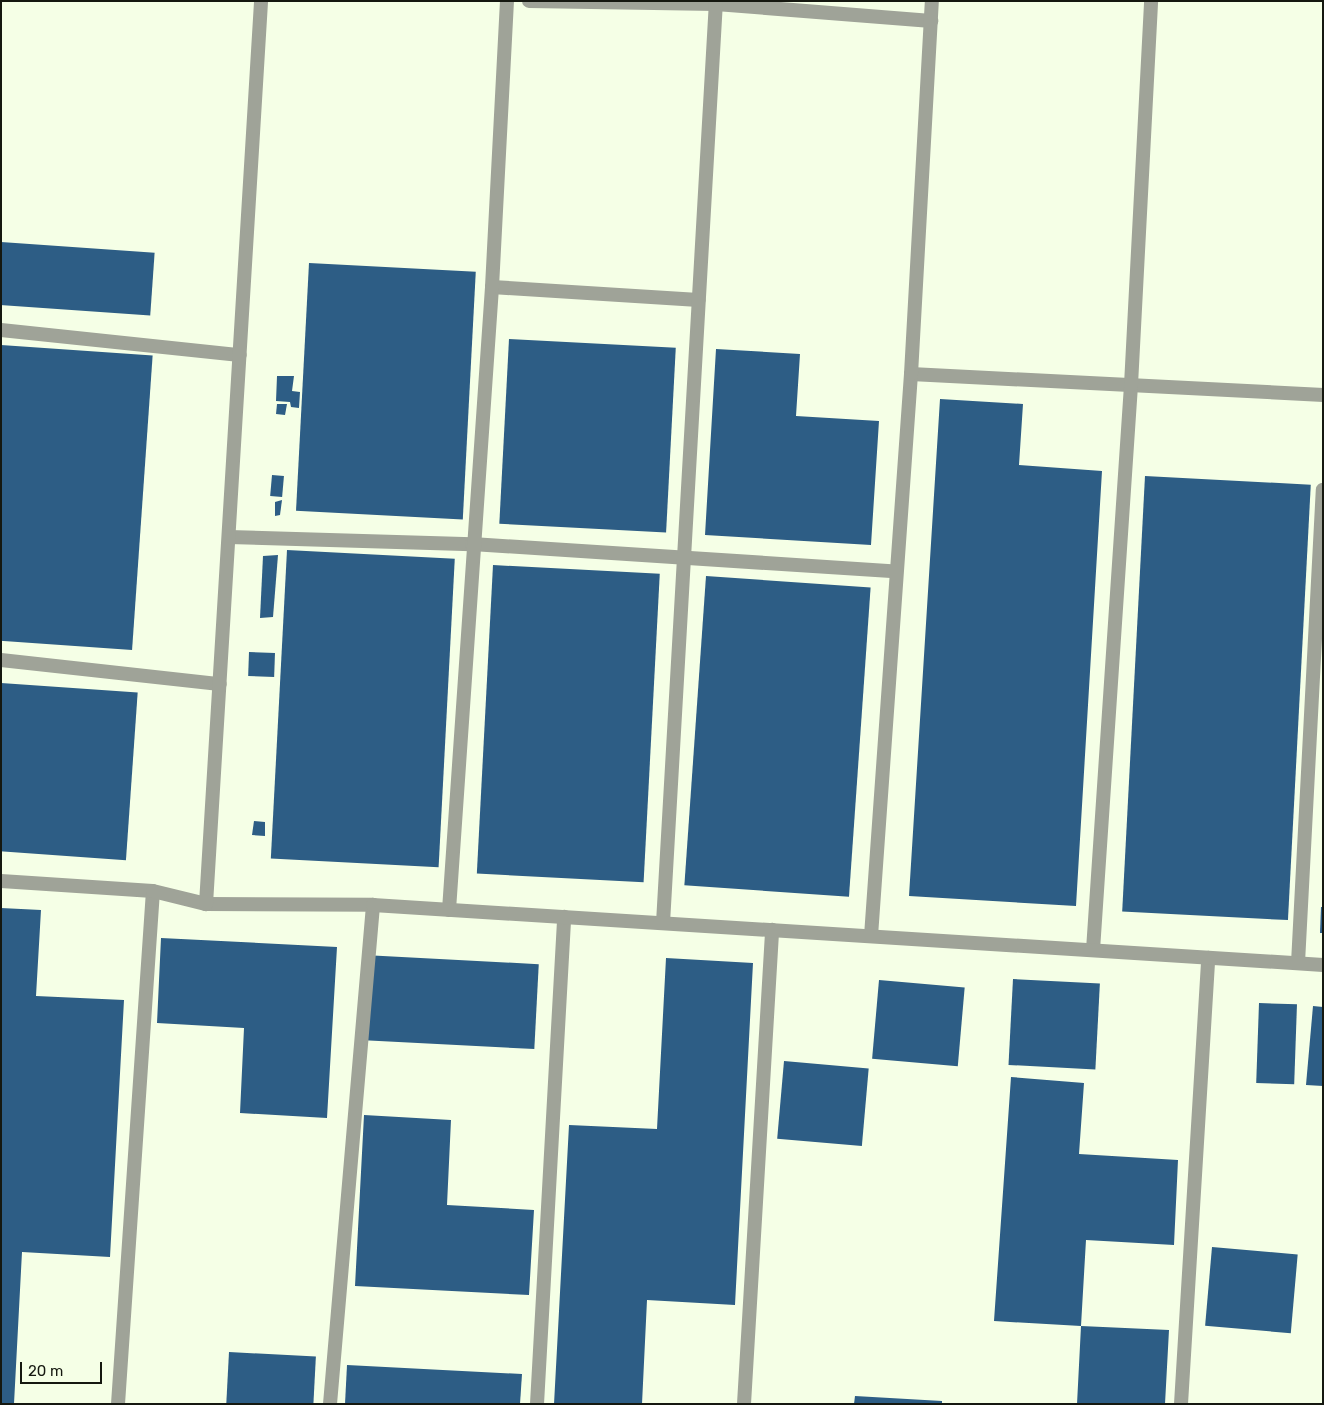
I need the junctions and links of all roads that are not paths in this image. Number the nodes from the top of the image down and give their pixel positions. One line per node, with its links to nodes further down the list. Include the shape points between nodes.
1 (261, 1): 11 (street)
2 (507, 1): 8 (street)
3 (529, 1): 6 (street)
4 (932, 1): 7 (street)
5 (1152, 1): 13 (street)
6 (716, 3): 7 (street); 9 (street)
7 (931, 21): 12 (street)
8 (492, 288): 9 (street); 17 (street)
9 (699, 300): 18 (street)
10 (1, 330): 11 (street)
11 (240, 355): 16 (street)
12 (911, 374): 13 (street); 19 (street)
13 (1131, 385): 14 (street); 31 (street)
14 (1323, 395)
15 (1323, 490): 33 (street)
16 (229, 537): 17 (street); 21 (street)
17 (472, 544): 18 (street); 26 (street)
18 (684, 558): 19 (street); 28 (street)
19 (895, 571): 30 (street)
20 (1, 660): 21 (street)
21 (220, 684): 24 (street)
22 (1, 881): 23 (street)
23 (152, 891): 24 (street); 35 (street)
24 (206, 904): 25 (street)
25 (373, 905): 26 (street); 36 (street)
26 (449, 910): 27 (street)
27 (564, 916): 28 (street); 37 (street)
28 (663, 923): 29 (street)
29 (772, 930): 30 (street); 38 (street)
30 (871, 936): 31 (street)
31 (1093, 950): 32 (street)
32 (1208, 958): 33 (street); 39 (street)
33 (1298, 963): 34 (street)
34 (1323, 965)
35 (118, 1404)
36 (330, 1404)
37 (537, 1404)
38 (744, 1404)
39 (1181, 1404)

